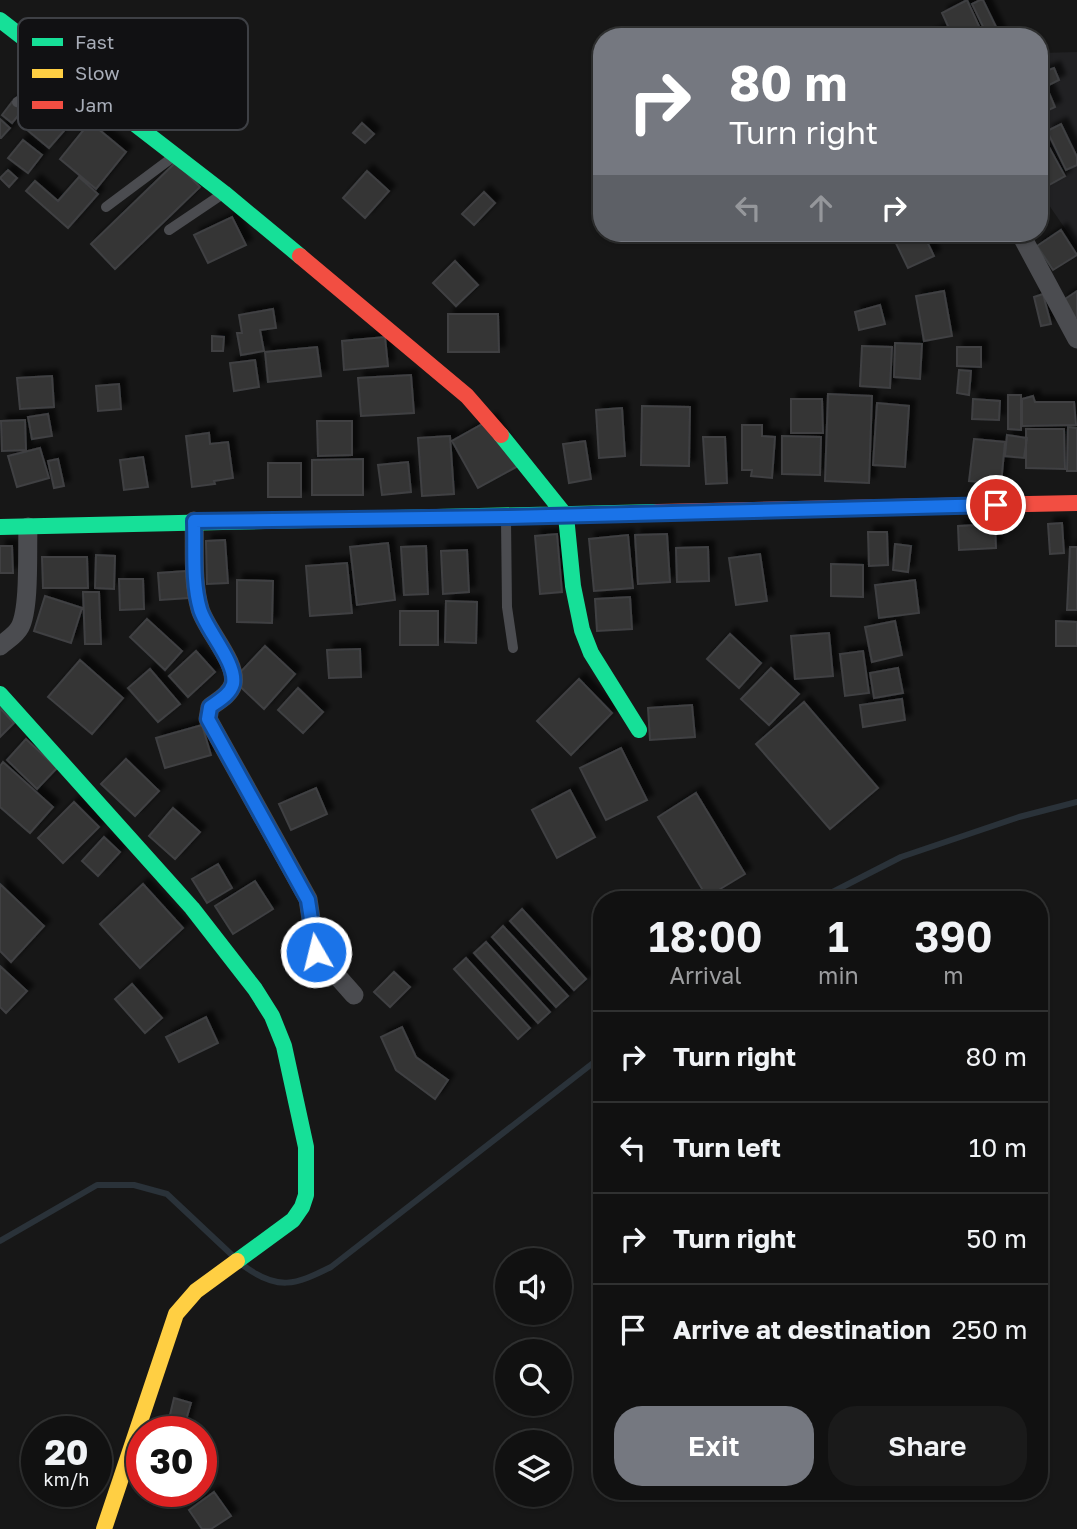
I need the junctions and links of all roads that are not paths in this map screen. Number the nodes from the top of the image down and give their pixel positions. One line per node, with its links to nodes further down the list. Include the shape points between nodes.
1 (0, 20): 2 (street)
2 (18, 34)
3 (143, 130): 4 (street)
4 (175, 155): 5 (street); 6 (lane)
5 (224, 193): 7 (lane); 11 (street, via 467,396)
6 (106, 207)
7 (169, 230)
8 (1025, 242): 9 (street)
9 (1077, 339)
10 (1077, 503): 11 (street)
11 (566, 516): 12 (street); 19 (street, via 582,630 591,653)
12 (506, 517): 13 (street); 17 (lane, via 507,607)
13 (194, 521): 15 (street); 20 (street, via 200,611 225,656 233,683 227,695 210,707 208,719 308,900 316,952)
14 (0, 527): 15 (street)
15 (27, 527): 16 (street, via 21,625)
16 (0, 646)
17 (513, 648)
18 (0, 694): 21 (street, via 192,908 255,989 284,1046 306,1147 306,1195 293,1220 196,1291 176,1314)
19 (639, 730)
20 (354, 995)
21 (104, 1529)

